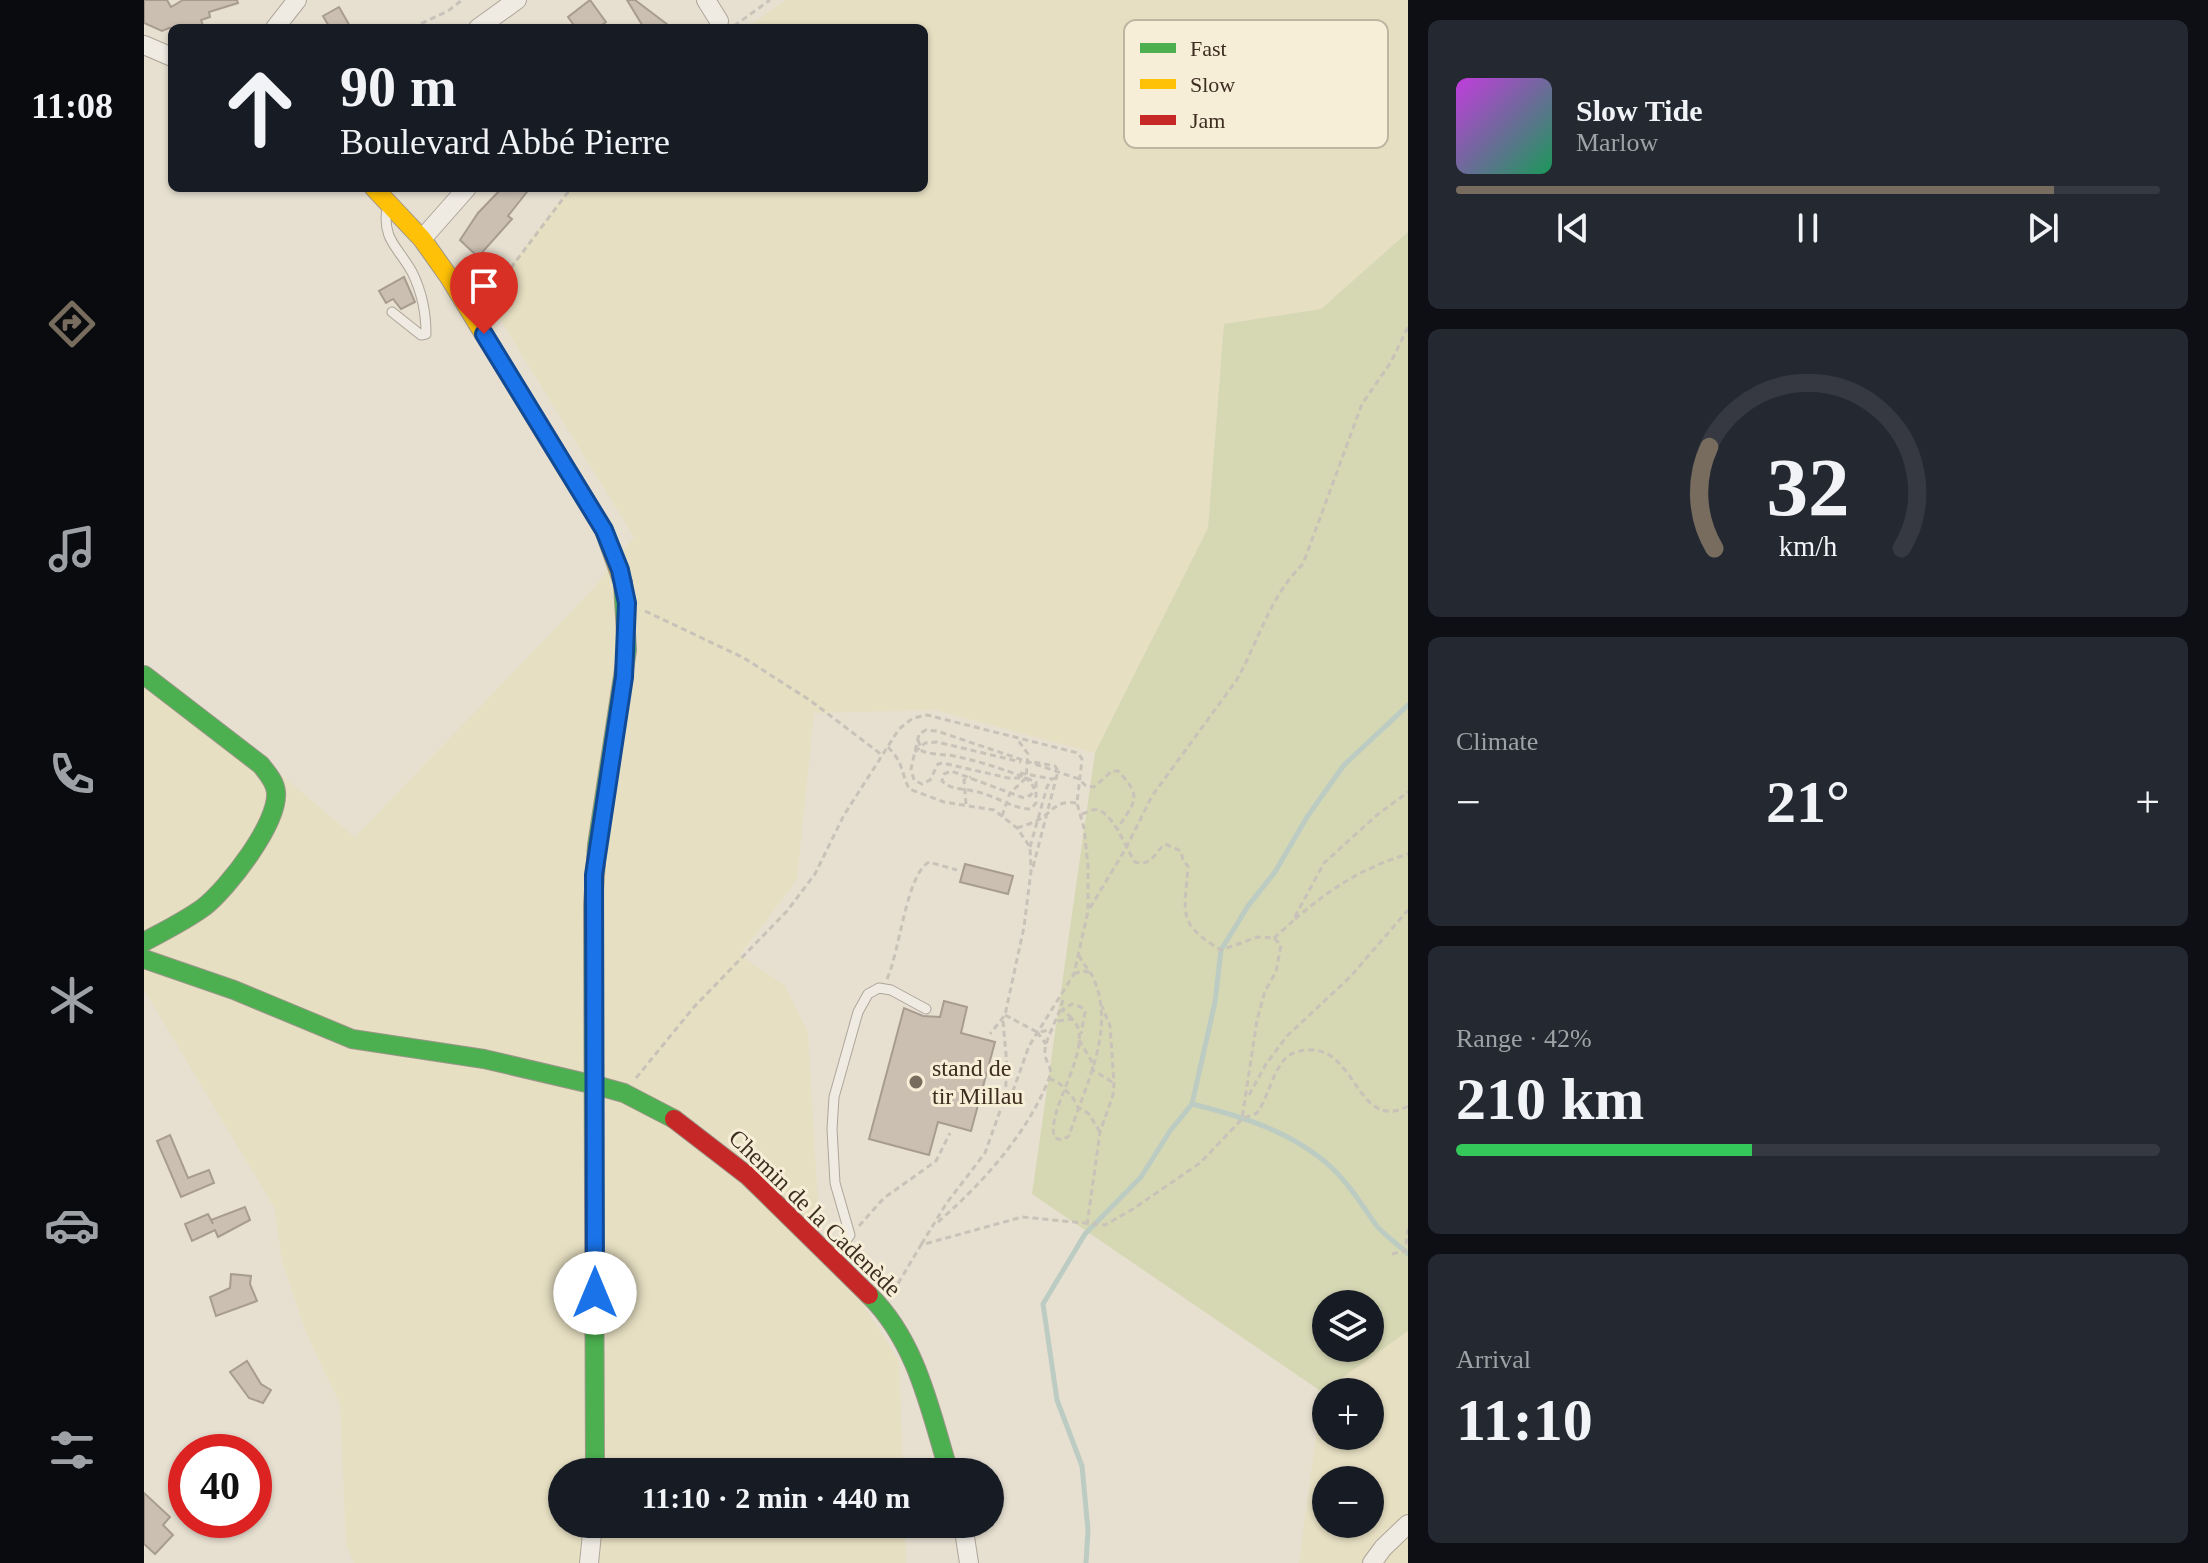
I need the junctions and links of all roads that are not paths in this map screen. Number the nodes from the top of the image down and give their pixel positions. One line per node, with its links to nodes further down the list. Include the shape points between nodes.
1 (297, 0): 4 (street)
2 (517, 0): 5 (street)
3 (706, 0): 6 (street)
4 (278, 24)
5 (484, 24)
6 (725, 24)
7 (144, 45): 8 (street)
8 (168, 55)
9 (378, 192): 11 (street)
10 (463, 192): 12 (street)
11 (388, 201): 12 (street); 13 (lane, via 387,234 422,294 426,334)
12 (422, 239): 18 (street, via 604,530 627,603 624,677 594,875)
13 (392, 312)
14 (144, 675): 15 (street, via 261,765 274,782 276,798 240,868 214,898)
15 (144, 942)
16 (144, 959): 18 (street, Chemin de la Cadenède, via 352,1039 484,1059)
17 (926, 1009): 19 (lane, via 879,988 868,994 858,1012 834,1097 835,1183 850,1235)
18 (595, 1085): 19 (street, Chemin de la Cadenède, via 669,1115 702,1138); 20 (street)
19 (833, 1258): 21 (street, Chemin de la Cadenède, via 901,1335)
20 (595, 1458)
21 (945, 1458)
22 (1408, 1524): 27 (street)
23 (592, 1538): 25 (street)
24 (965, 1538): 26 (street)
25 (589, 1563)
26 (969, 1563)
27 (1372, 1563)

